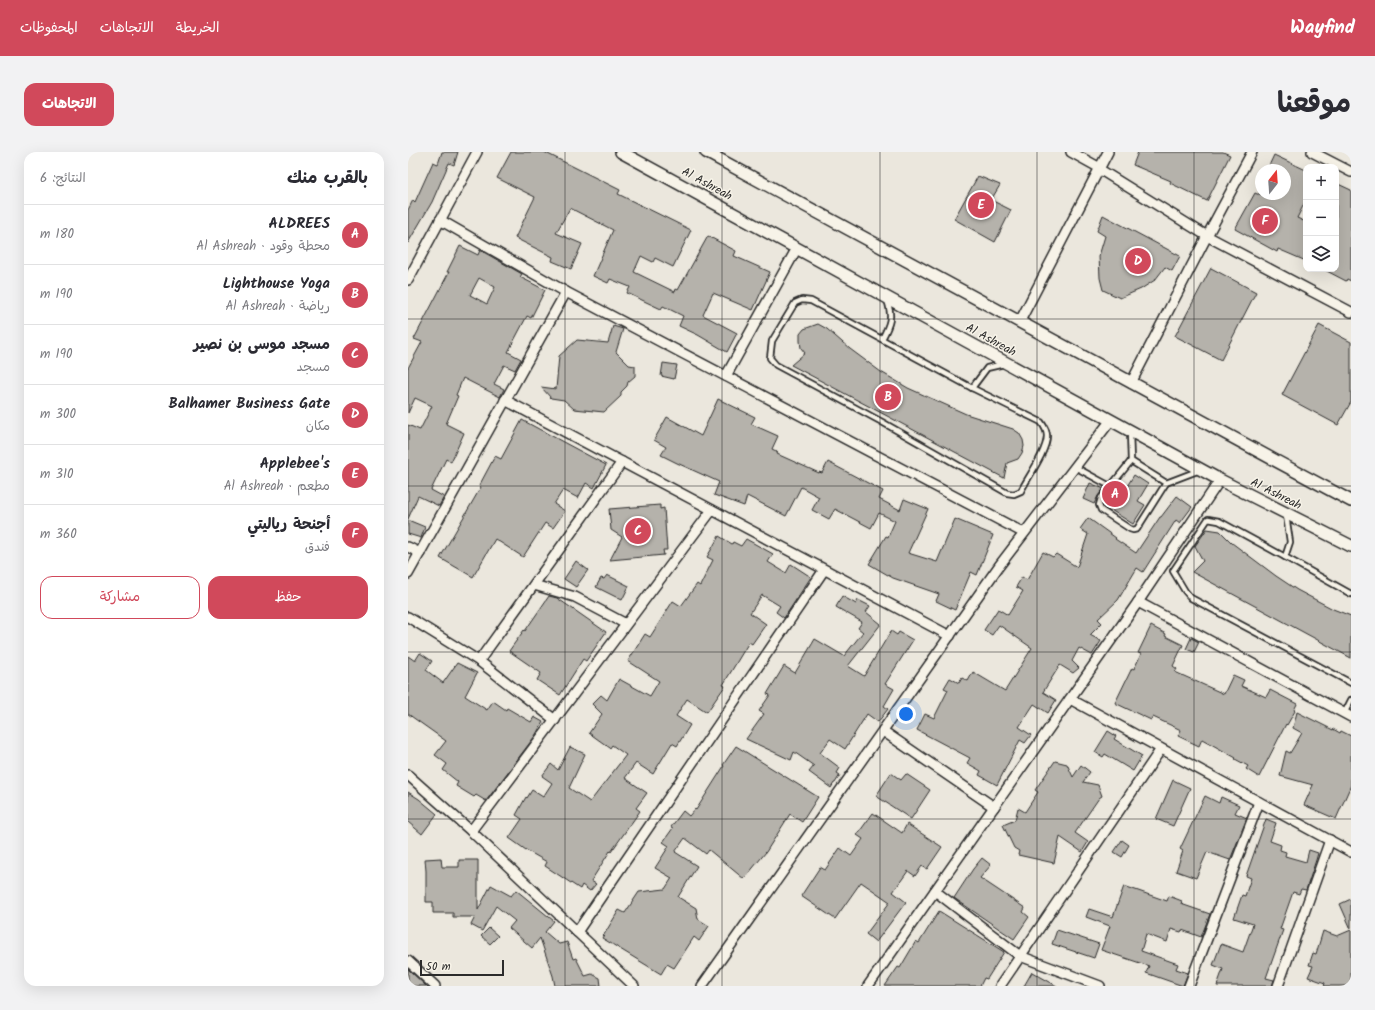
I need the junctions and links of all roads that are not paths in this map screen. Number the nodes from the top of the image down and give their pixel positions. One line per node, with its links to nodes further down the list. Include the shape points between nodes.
1 (476, 152): 10 (street)
2 (621, 152): 12 (street, Al Ashreah)
3 (706, 152): 17 (street)
4 (1071, 152): 8 (street)
5 (1108, 152): 8 (street)
6 (1252, 152): 11 (street)
7 (1312, 152): 9 (street)
8 (1100, 169): 11 (street); 17 (street)
9 (1351, 172)
10 (440, 220): 13 (street); 14 (street)
11 (1207, 236): 16 (street); 21 (street)
12 (797, 248): 15 (street, Al Ashreah); 20 (street)
13 (408, 280)
14 (566, 292): 20 (street); 23 (street)
15 (885, 296): 18 (lane, via 891,311 889,326); 19 (street, Al Ashreah)
16 (1351, 312)
17 (1020, 321): 21 (street)
18 (882, 339): 22 (lane); 22 (lane, via 811,301 802,300 795,303 772,340 770,358 776,365 1007,493 1021,491 1046,446 1046,428 1041,422)
19 (1007, 363): 22 (lane, via 987,368); 24 (street, Al Ashreah)
20 (726, 376): 36 (street)
21 (1131, 383): 33 (street)
22 (972, 388)
23 (505, 400): 27 (street); 39 (street)
24 (1111, 420): 25 (street, Al Ashreah); 28 (street)
25 (1130, 430): 26 (lane); 29 (street, Al Ashreah)
26 (1131, 461): 31 (lane); 32 (lane)
27 (622, 462): 34 (street); 43 (street)
28 (1075, 467): 32 (lane); 36 (street)
29 (1202, 470): 30 (street, Al Ashreah); 31 (lane)
30 (1220, 480): 35 (street, Al Ashreah); 45 (street)
31 (1166, 483): 32 (lane, via 1137,529 1133,530 1101,510 1101,498)
32 (1110, 486)
33 (1351, 501)
34 (712, 510): 41 (street); 47 (street)
35 (1286, 513): 37 (street, Al Ashreah); 40 (lane, via 1290,542)
36 (1024, 533): 48 (street)
37 (1351, 546)
38 (408, 547): 39 (street)
39 (420, 553): 42 (street)
40 (1285, 557): 44 (lane); 50 (lane, via 1219,522 1208,519 1174,571 1191,598)
41 (824, 570): 48 (street); 64 (street)
42 (408, 574)
43 (534, 584): 47 (street, via 575,597); 49 (street)
44 (1351, 594)
45 (1138, 602): 51 (street); 53 (street)
46 (408, 617): 49 (street)
47 (626, 624): 54 (street)
48 (950, 636): 55 (street)
49 (479, 661): 54 (street)
50 (1351, 683)
51 (1070, 699): 56 (street); 59 (street)
52 (1351, 700): 53 (lane)
53 (1347, 716)
54 (555, 720): 60 (street)
55 (883, 730): 59 (street); 69 (street)
56 (1161, 749): 58 (street); 65 (street)
57 (408, 775): 60 (street)
58 (1259, 802): 61 (street); 73 (street)
59 (994, 807): 63 (street)
60 (472, 831): 64 (street)
61 (1330, 840): 62 (street); 74 (street)
62 (1351, 852)
63 (935, 891): 65 (street); 70 (street)
64 (577, 932): 68 (street)
65 (1020, 956): 71 (street); 72 (street)
66 (408, 961): 67 (street)
67 (435, 986)
68 (634, 986)
69 (702, 986)
70 (868, 986)
71 (1000, 986)
72 (1100, 986)
73 (1189, 986)
74 (1278, 986)

